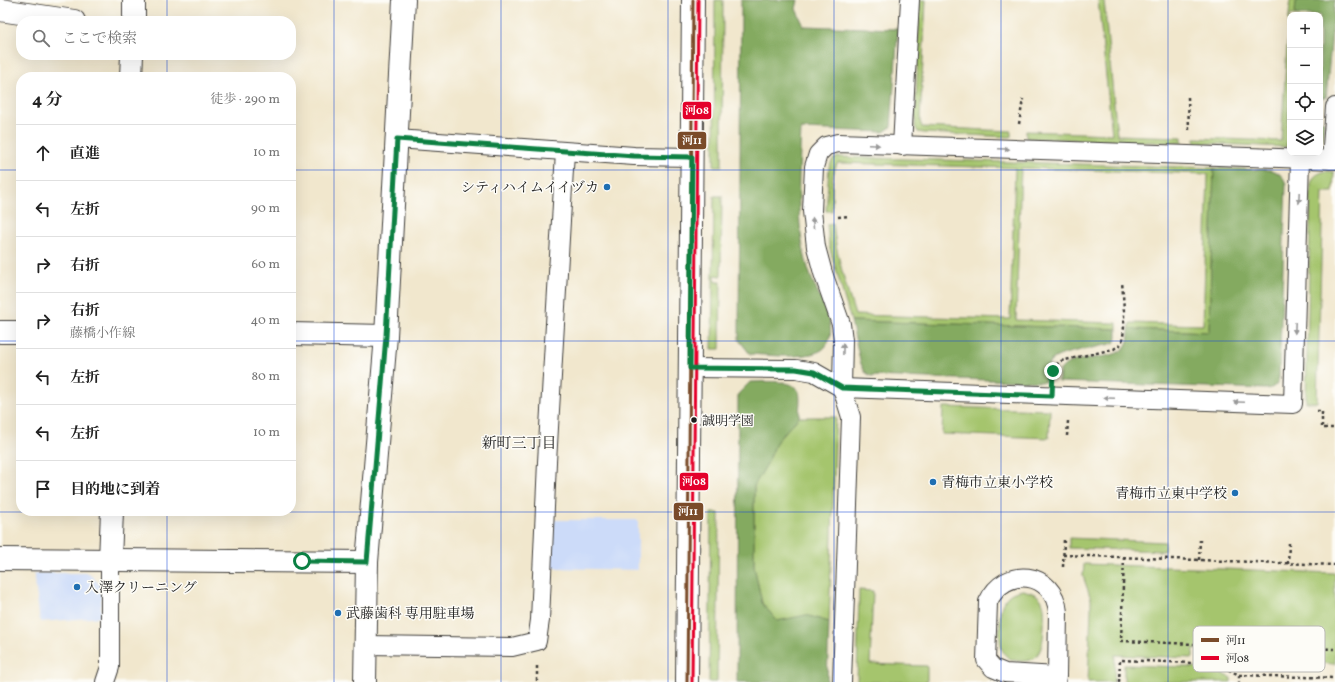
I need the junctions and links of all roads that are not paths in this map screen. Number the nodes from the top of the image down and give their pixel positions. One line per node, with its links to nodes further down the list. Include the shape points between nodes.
1 (134, 0): 7 (street)
2 (404, 0): 11 (street)
3 (693, 0): 14 (street)
4 (910, 0): 12 (lane)
5 (0, 10): 6 (street)
6 (40, 16)
7 (134, 16)
8 (132, 60): 9 (street)
9 (131, 72)
10 (1335, 107): 16 (lane)
11 (397, 139): 13 (lane); 20 (street)
12 (902, 146): 15 (lane, one-way to 15); 22 (lane, one-way to 12, via 841,324 823,273 813,228 814,167 818,154 826,146)
13 (565, 152): 14 (lane); 27 (lane, via 537,641 512,647)
14 (692, 157): 21 (street)
15 (1300, 159): 16 (lane); 22 (lane, one-way to 22, via 1293,404)
16 (1333, 160)
17 (0, 332): 18 (street)
18 (16, 332)
19 (296, 334): 20 (street)
20 (386, 336): 26 (street)
21 (690, 368): 22 (lane, via 796,369 814,372); 31 (street)
22 (842, 388): 32 (lane, via 851,417)
23 (112, 516): 25 (street)
24 (0, 559): 25 (street)
25 (110, 560): 26 (street); 29 (lane, via 110,667)
26 (367, 562): 27 (street)
27 (365, 645): 30 (street)
28 (1057, 679): 28 (lane, via 1005,673 993,668 986,660 988,602 999,586 1009,580 1023,577 1035,580 1046,586 1058,604)
29 (105, 682)
30 (365, 682)
31 (687, 682)
32 (842, 682)

